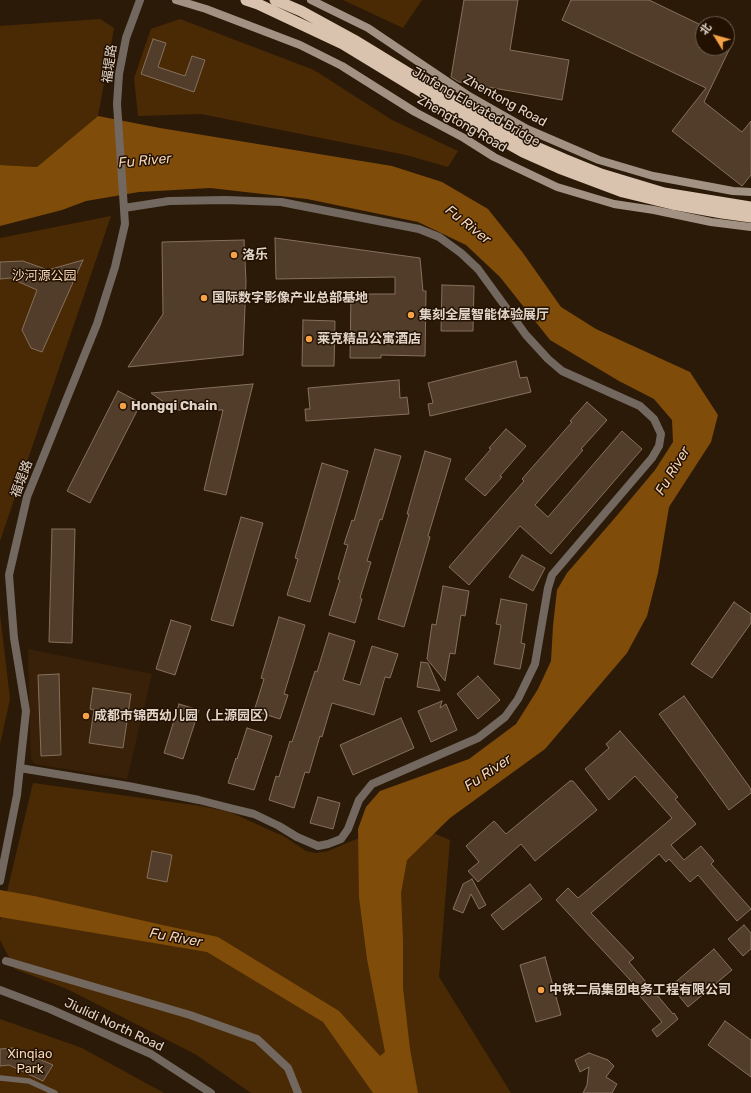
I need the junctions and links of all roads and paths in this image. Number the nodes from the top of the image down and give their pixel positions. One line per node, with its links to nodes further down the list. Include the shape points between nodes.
1 (140, 0): 8 (street, 福堤路, via 126,38 119,74 117,104)
2 (176, 0): 10 (main road, Zhengtong Road, via 232,18 300,45 342,66 494,157 557,187 614,204)
3 (246, 0): 9 (highway, Jinfeng Elevated Bridge, via 342,44 491,134 566,171 623,192 672,204)
4 (275, 0): 7 (highway, Jinfeng Elevated Bridge, via 354,40 518,139 601,174 664,193)
5 (311, 0): 6 (main road, Zhentong Road, via 368,28 469,96 527,129 599,160 653,176)
6 (751, 192)
7 (751, 207)
8 (124, 208): 11 (street, 福堤路, via 125,224 115,267 97,324 27,497 9,575 14,638 26,711); 11 (street, via 169,201 281,202 419,229 439,237 478,269 526,335 557,367 640,406 654,419 661,434 659,446 652,458 552,575 535,664 518,699 505,718 478,738 372,784 358,800 348,830 341,839 318,846 254,814 217,804)
9 (751, 217)
10 (751, 227)
11 (20, 768): 12 (street, 福堤路)
12 (1, 879)
13 (6, 960): 18 (street, via 190,1015 257,1039 288,1068)
14 (0, 990): 17 (street, Jiulidi North Road, via 50,1009 150,1054)
15 (0, 1078): 16 (lane, via 29,1081)
16 (55, 1093)
17 (211, 1093)
18 (298, 1093)

